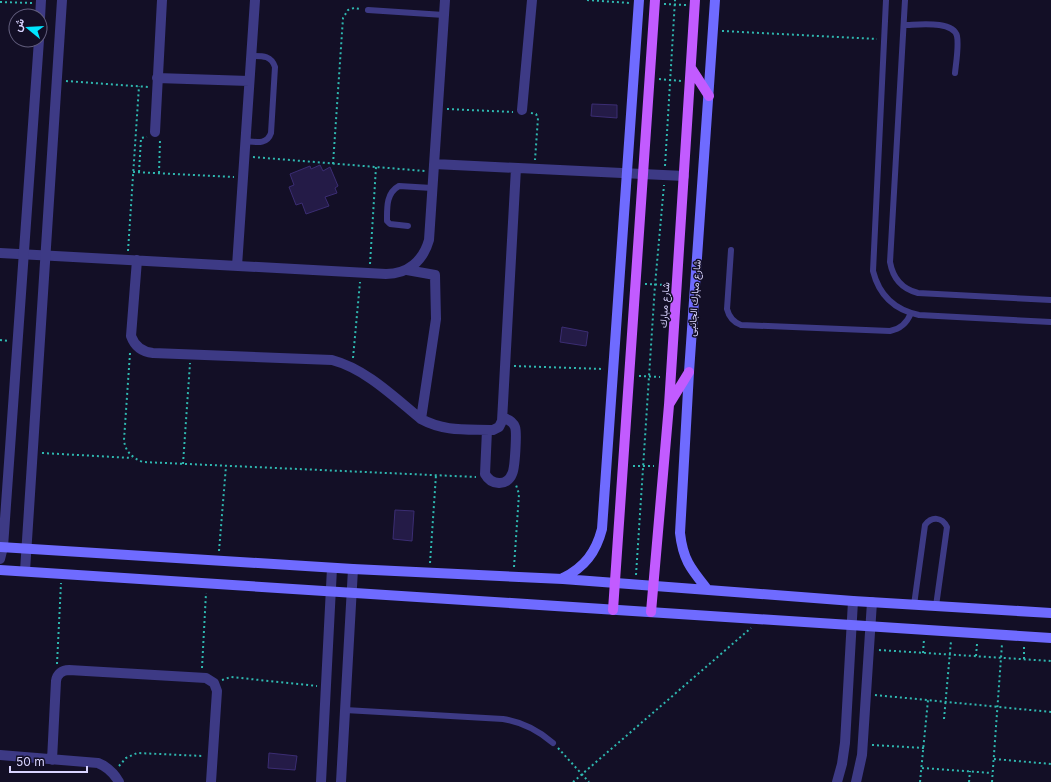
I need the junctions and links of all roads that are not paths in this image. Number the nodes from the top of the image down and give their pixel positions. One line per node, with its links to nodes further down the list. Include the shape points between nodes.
1 (62, 0): 35 (street)
2 (162, 0): 20 (street)
3 (254, 0): 16 (street)
4 (446, 0): 13 (street)
5 (532, 0): 22 (street)
6 (715, 0): 21 (main road, شارع مبارك الجانبى)
7 (886, 0): 40 (lane, via 873,271 884,295 896,307)
8 (905, 0): 14 (lane)
9 (639, 2): 27 (main road)
10 (655, 2): 28 (main road)
11 (695, 2): 17 (main road, شارع مبارك)
12 (368, 10): 13 (lane)
13 (444, 15): 25 (street)
14 (904, 25): 18 (lane, via 945,25 952,28 957,39); 39 (lane, via 890,262 893,275 901,285 918,293)
15 (37, 48): 34 (street)
16 (251, 56): 19 (street); 24 (lane, via 268,57 274,63 272,126 270,137 264,142)
17 (691, 68): 21 (main road); 29 (main road, شارع مبارك)
18 (955, 73)
19 (249, 81): 20 (street); 24 (street)
20 (157, 83): 23 (street)
21 (709, 96): 42 (main road, شارع مبارك الجانبى)
22 (521, 112)
23 (154, 136)
24 (245, 141): 37 (street)
25 (434, 168): 26 (street); 30 (street)
26 (516, 168): 27 (street); 44 (street)
27 (627, 173): 28 (street); 54 (main road, via 602,529 589,559 582,567)
28 (644, 175): 29 (street); 55 (main road)
29 (684, 176): 43 (main road, شارع مبارك)
30 (432, 188): 31 (lane, via 399,186 391,192 387,222); 38 (street, via 427,247 419,261)
31 (408, 226)
32 (731, 250): 40 (lane, via 727,309 732,320 741,325 890,331 903,326)
33 (0, 253): 34 (street)
34 (24, 254): 35 (street); 47 (street)
35 (46, 255): 36 (street); 48 (street)
36 (132, 259): 37 (street); 45 (street, via 131,336 136,345 144,351 321,359 342,363 369,378)
37 (238, 266): 38 (street, via 393,274)
38 (407, 270): 45 (street, via 436,275 436,319)
39 (1051, 300)
40 (911, 313): 41 (lane)
41 (1051, 322)
42 (689, 372): 43 (main road); 57 (main road, شارع مبارك الجانبى, via 680,533 685,558)
43 (669, 405): 56 (main road, شارع مبارك)
44 (503, 418): 46 (street, via 499,427); 46 (street, via 513,424 516,431 513,471 506,482 493,482 485,474)
45 (421, 419): 46 (street, via 445,428)
46 (487, 430)
47 (1, 547): 48 (main road); 49 (street)
48 (26, 548): 50 (main road); 53 (street)
49 (0, 559)
50 (332, 568): 51 (main road); 58 (street)
51 (353, 569): 54 (main road); 59 (street)
52 (0, 570): 53 (main road)
53 (25, 571): 58 (main road)
54 (563, 578): 55 (main road)
55 (615, 583): 56 (main road); 64 (main road)
56 (653, 586): 57 (main road); 65 (main road, شارع مبارك)
57 (707, 589): 60 (main road)
58 (331, 591): 59 (main road); 76 (street)
59 (352, 592): 64 (main road); 70 (street)
60 (853, 601): 61 (main road); 67 (street)
61 (872, 602): 62 (main road); 68 (street)
62 (914, 605): 63 (main road); 63 (lane, via 925,525 936,518 943,521 947,527)
63 (936, 606): 66 (main road)
64 (613, 610): 65 (main road)
65 (651, 612): 67 (main road)
66 (1051, 613)
67 (852, 625): 68 (main road); 78 (street, via 845,743)
68 (870, 626): 69 (main road); 79 (street, via 863,744)
69 (1051, 638)
70 (345, 710): 71 (lane, via 503,719 528,726); 77 (street)
71 (553, 743)
72 (0, 755): 73 (street)
73 (52, 760): 74 (street, via 98,763 108,768); 75 (street, via 56,681 60,673 69,670 201,677 210,680 217,691)
74 (117, 779)
75 (211, 782)
76 (320, 782)
77 (341, 782)
78 (837, 782)
79 (856, 782)

